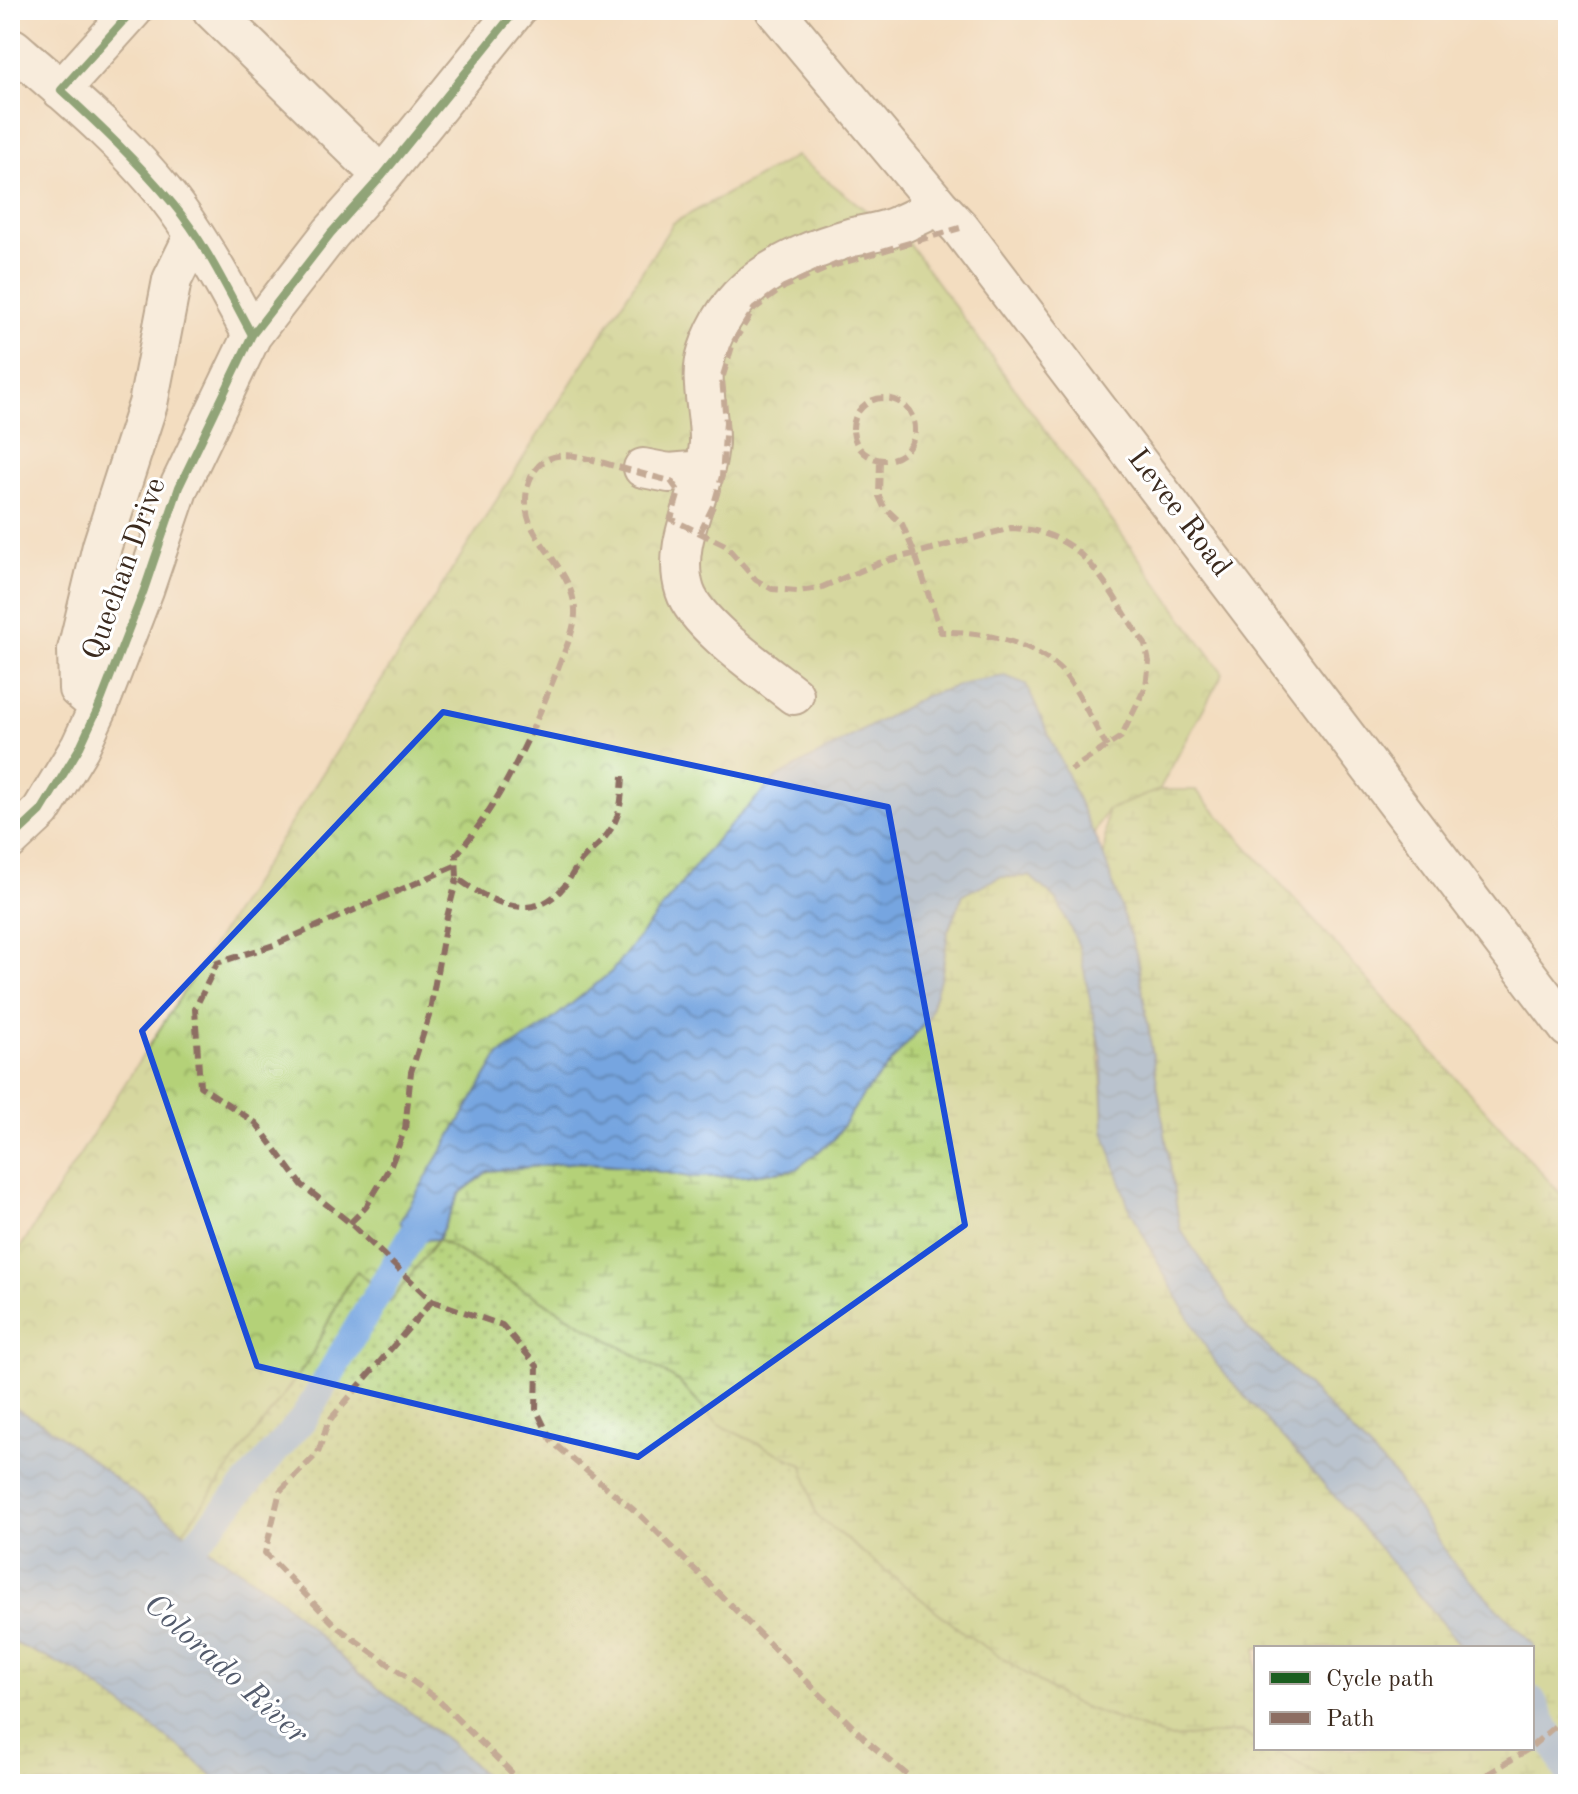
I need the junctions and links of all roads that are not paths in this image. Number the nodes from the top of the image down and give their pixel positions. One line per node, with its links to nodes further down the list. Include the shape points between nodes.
1 (133, 10): 6 (street)
2 (212, 10): 7 (street)
3 (516, 10): 7 (street, Quechan Drive)
4 (775, 10): 8 (street, Levee Road)
5 (11, 48): 6 (street)
6 (61, 90): 9 (street, via 119,143)
7 (382, 176): 10 (street, Quechan Drive)
8 (939, 206): 12 (street, via 892,228 777,266 726,311 706,356 709,444); 16 (street, Levee Road)
9 (194, 235): 10 (street); 14 (street, via 172,280 148,404 102,546 77,650 78,689)
10 (252, 335): 14 (street, Quechan Drive, via 179,487)
11 (643, 468): 12 (street, via 669,473)
12 (704, 470): 13 (street, via 682,548 685,592 698,615)
13 (794, 695)
14 (99, 706): 15 (street, Quechan Drive, via 41,811)
15 (10, 840)
16 (1568, 1028)

